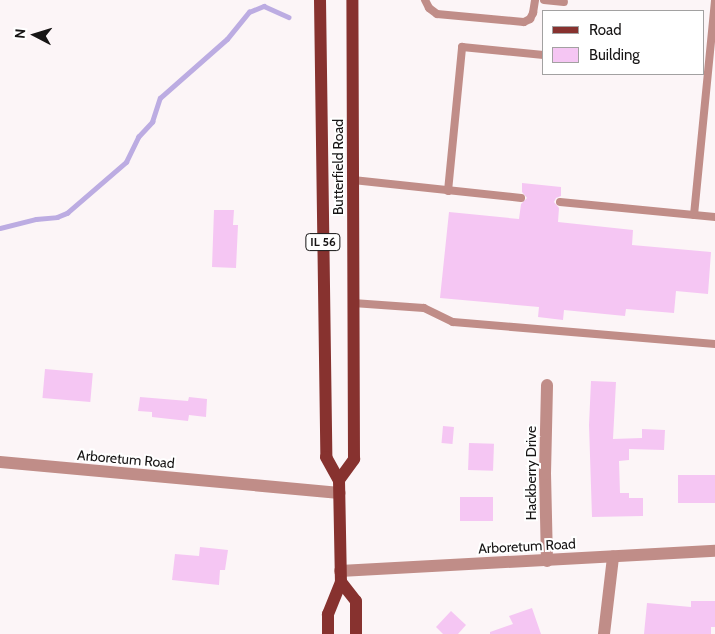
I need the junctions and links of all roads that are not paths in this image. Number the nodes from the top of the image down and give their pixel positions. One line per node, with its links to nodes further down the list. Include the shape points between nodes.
1 (320, 0): 21 (main road, Butterfield Road / IL 56, via 326,457)
2 (352, 0): 11 (main road, Butterfield Road / IL 56)
3 (426, 0): 4 (lane, via 437,14 524,22 534,13)
4 (535, 0)
5 (544, 0): 7 (lane)
6 (715, 0): 8 (lane)
7 (564, 1)
8 (713, 44): 10 (lane)
9 (542, 55): 12 (lane, via 462,47)
10 (706, 72): 15 (lane)
11 (353, 180): 12 (lane); 17 (main road, Butterfield Road / IL 56)
12 (448, 191): 13 (lane)
13 (521, 198)
14 (560, 202): 15 (lane)
15 (694, 215): 16 (lane)
16 (715, 217)
17 (352, 303): 18 (lane, via 424,308 454,322); 21 (main road, Butterfield Road / IL 56, via 354,459)
18 (715, 344)
19 (547, 385): 25 (street, Hackberry Drive, via 544,474)
20 (0, 462): 22 (street, Arboretum Road)
21 (339, 480): 22 (main road, Butterfield Road / IL 56)
22 (340, 493): 26 (main road, Butterfield Road / IL 56)
23 (715, 551): 24 (street, Arboretum Road)
24 (613, 557): 25 (street, Arboretum Road); 29 (street)
25 (547, 561): 26 (street, Arboretum Road)
26 (340, 576): 27 (main road, Butterfield Road / IL 56, via 328,614); 28 (main road, via 356,601)
27 (328, 634)
28 (356, 634)
29 (604, 634)

